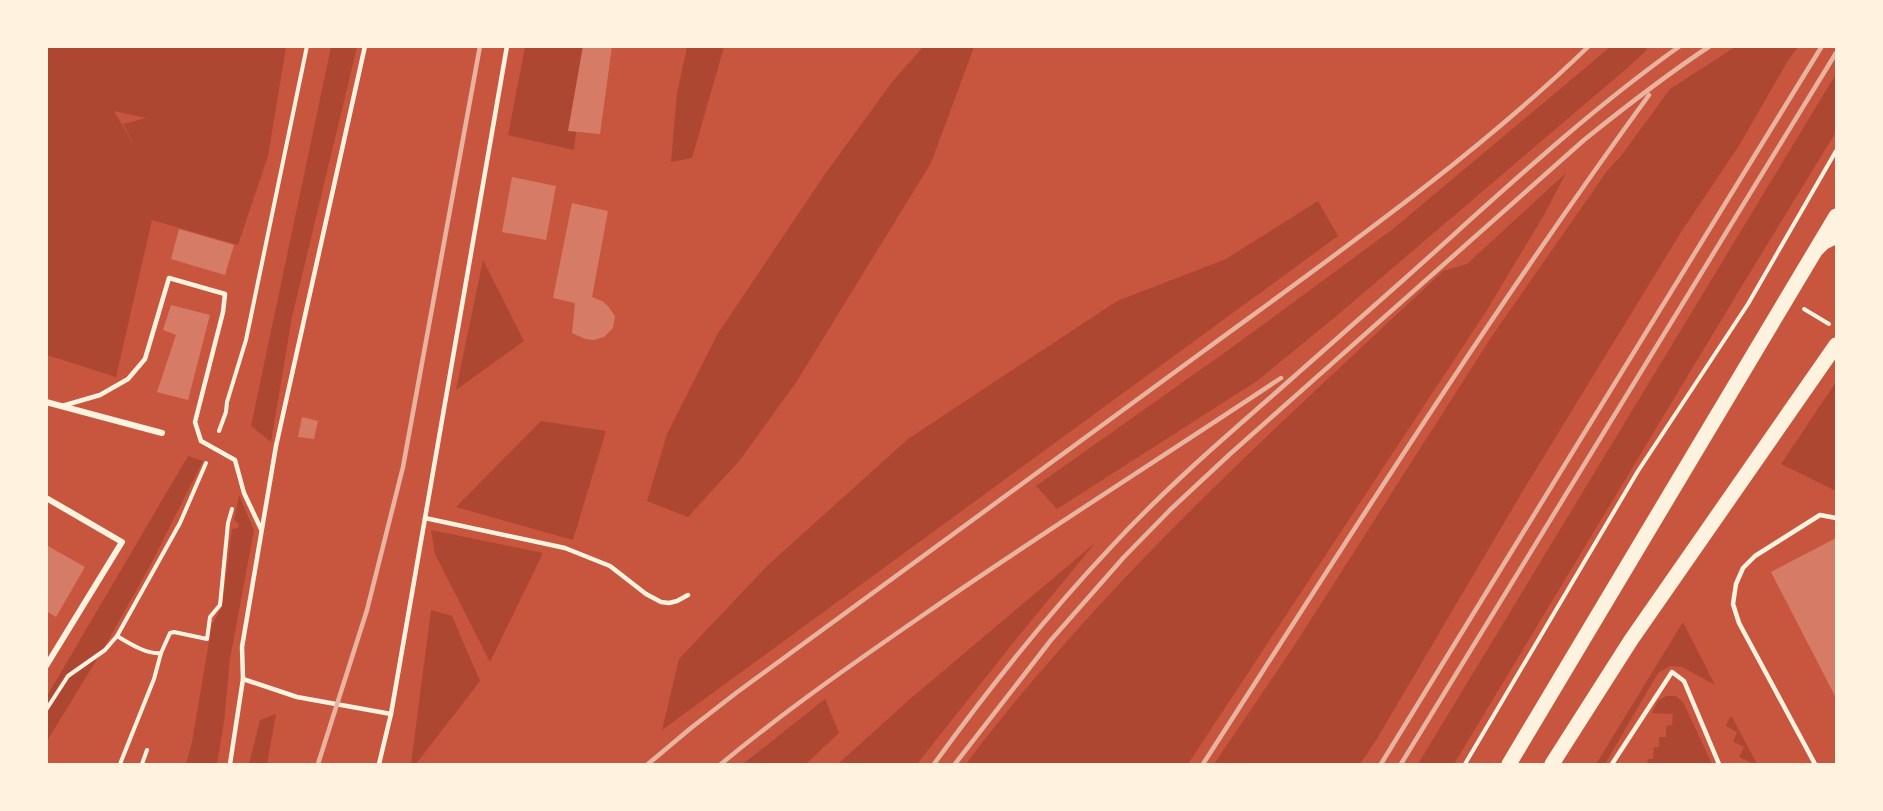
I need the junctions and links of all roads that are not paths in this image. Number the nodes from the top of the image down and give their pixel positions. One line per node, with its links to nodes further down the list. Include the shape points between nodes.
1 (365, 46): 13 (lane)
2 (507, 46): 11 (lane)
3 (1836, 216): 5 (main road)
4 (1836, 238): 5 (main road)
5 (1811, 257): 20 (main road)
6 (1836, 345): 21 (main road, via 1631,640)
7 (46, 402): 8 (street)
8 (62, 406): 9 (street); 13 (lane, via 100,395 128,379 145,359 169,278 225,294 195,422 201,441 235,460)
9 (162, 433)
10 (48, 499): 15 (street, via 122,542)
11 (425, 518): 14 (lane, via 565,548 610,566 661,602 677,601); 17 (lane)
12 (1836, 519): 24 (lane, via 1820,515 1755,556 1743,568 1736,584 1734,604 1739,623)
13 (261, 530): 16 (lane, via 242,647)
14 (688, 595)
15 (46, 666)
16 (243, 679): 17 (lane, via 297,697); 18 (lane)
17 (391, 714): 19 (lane)
18 (230, 765)
19 (379, 765)
20 (1509, 765)
21 (1551, 765)
22 (1612, 765): 23 (lane, via 1672,672 1684,681)
23 (1719, 765)
24 (1815, 765)

